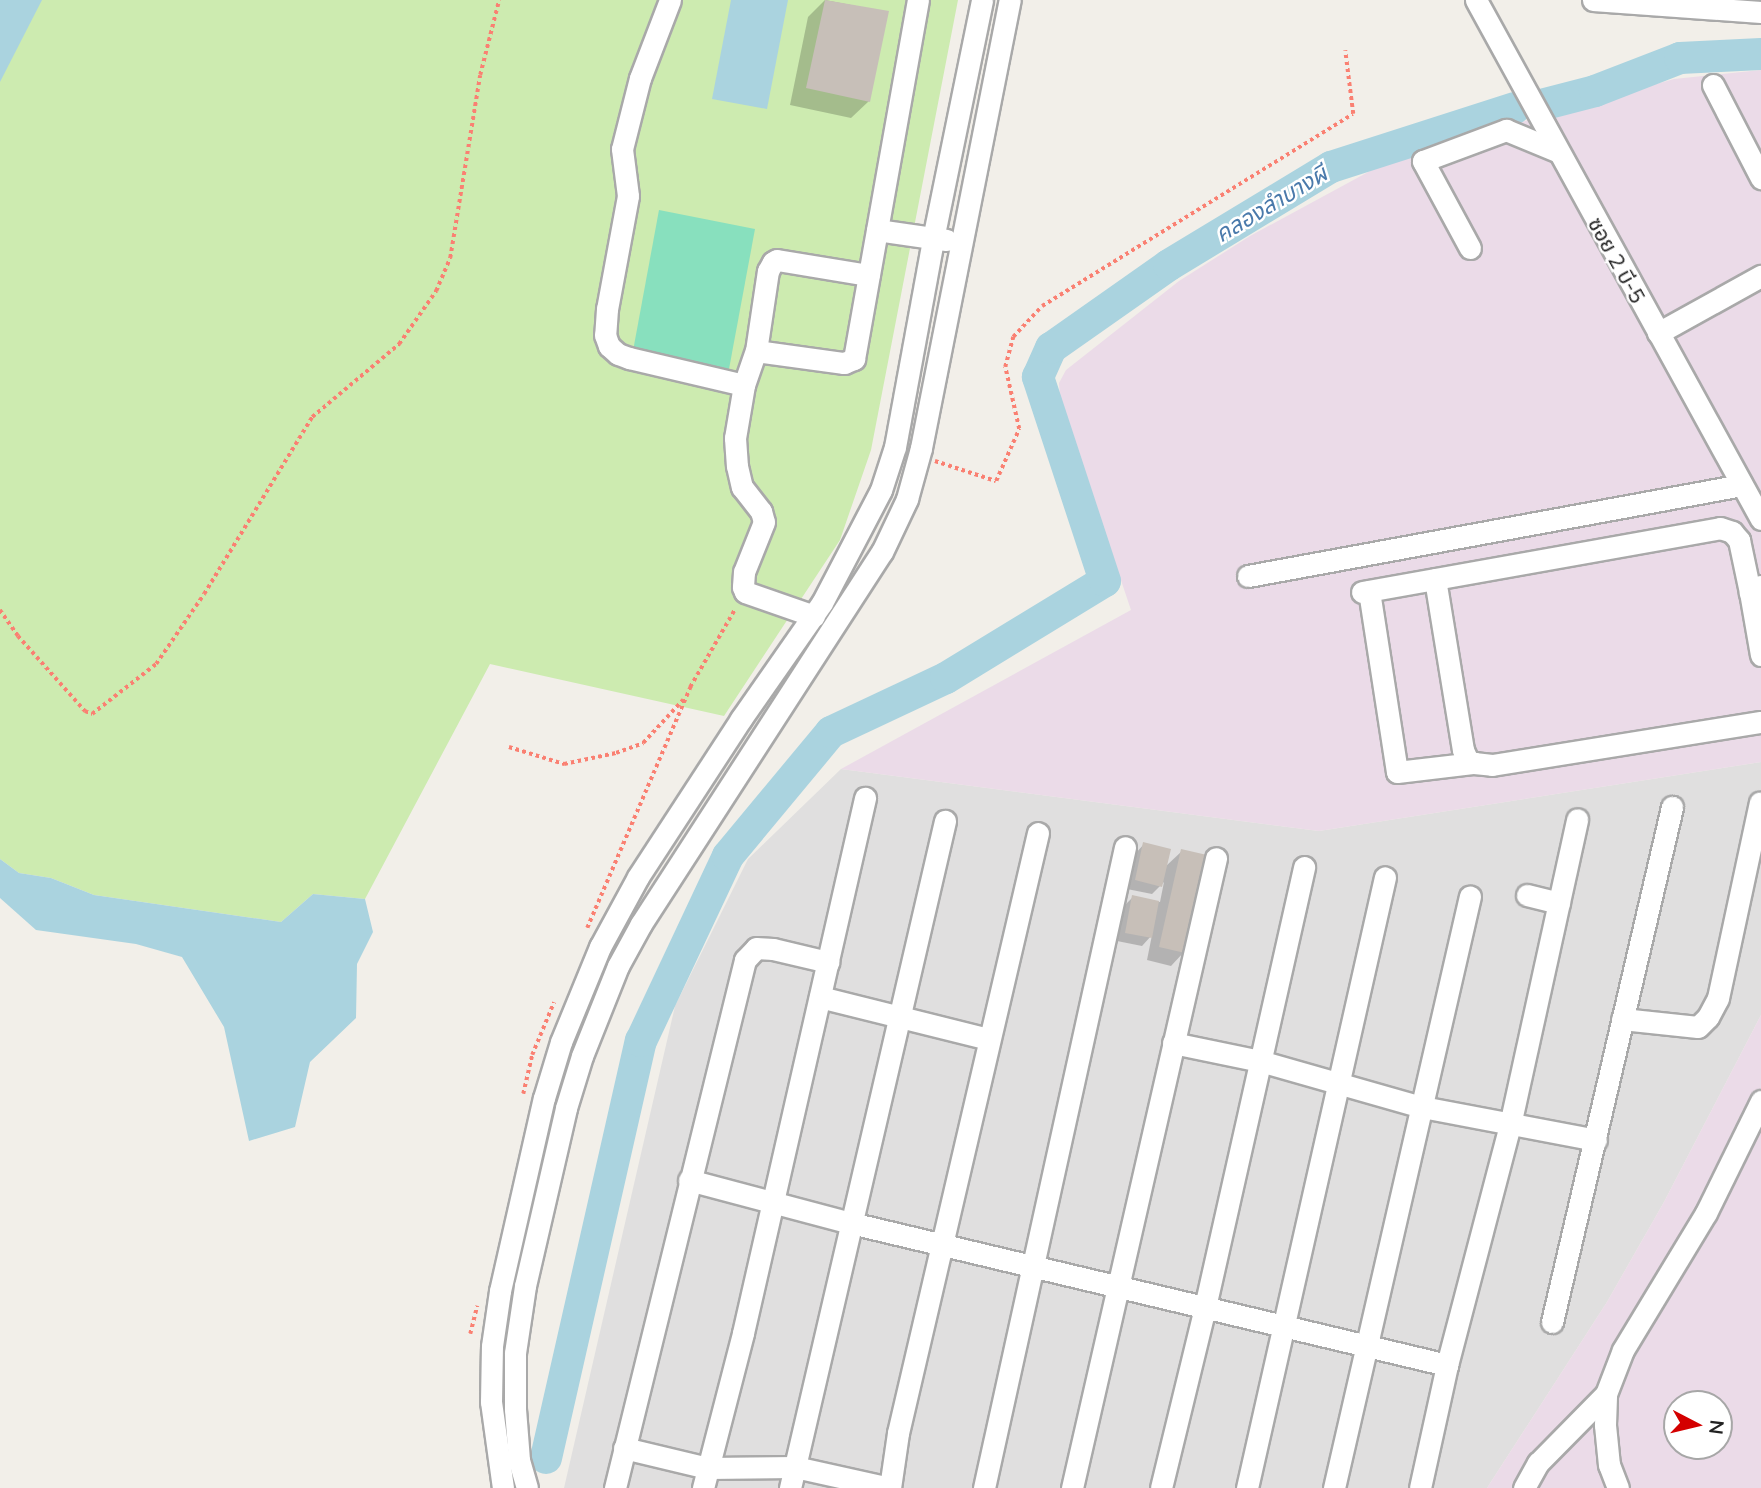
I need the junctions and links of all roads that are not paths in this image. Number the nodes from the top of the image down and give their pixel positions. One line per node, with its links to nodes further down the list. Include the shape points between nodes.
1 (670, 0): 19 (street, via 640,78 622,149 628,196 605,335 618,354)
2 (918, 0): 11 (street)
3 (982, 0): 12 (street)
4 (1010, 0): 13 (street)
5 (1475, 0): 9 (street, ซอย 2 บี-5)
6 (1593, 0): 7 (street)
7 (1761, 12)
8 (1713, 85): 10 (street)
9 (1557, 151): 14 (street, via 1506,130 1423,161); 17 (street, ซอย 2 บี-5)
10 (1761, 178)
11 (877, 230): 12 (street); 15 (street)
12 (933, 239): 13 (street); 25 (street, via 897,434 881,490)
13 (962, 242): 70 (street, via 919,456 907,499 882,552 641,924 598,1013 566,1108 515,1353 514,1409)
14 (1470, 248)
15 (869, 275): 18 (street, via 854,359 849,363); 18 (street, via 773,262)
16 (1761, 276): 17 (street)
17 (1658, 333): 20 (street, ซอย 2 บี-5)
18 (756, 351): 19 (street)
19 (744, 386): 25 (street, via 735,438 737,466 742,487 764,522 744,572 745,592)
20 (1742, 485): 21 (street, ซอย 2 บี-5); 22 (street)
21 (1761, 519)
22 (1248, 576)
23 (1434, 579): 24 (street, via 1720,528 1740,540); 28 (street, via 1463,750 1468,761); 28 (street, via 1366,591 1397,772)
24 (1756, 589): 26 (street)
25 (814, 616): 69 (street, via 638,877 600,947 561,1042 500,1291 492,1346 491,1402)
26 (1761, 655)
27 (1761, 722): 28 (street, via 1492,765)
28 (1475, 763)
29 (865, 798): 42 (street)
30 (1760, 803): 45 (street, via 1717,998 1708,1017 1698,1027)
31 (1672, 807): 45 (street)
32 (1577, 819): 41 (street)
33 (946, 821): 44 (street)
34 (1038, 833): 46 (street)
35 (1125, 847): 58 (street)
36 (1216, 858): 47 (street)
37 (1304, 867): 48 (street)
38 (1385, 877): 49 (street)
39 (1470, 895): 51 (street)
40 (1527, 895): 41 (street)
41 (1559, 903): 52 (street)
42 (828, 962): 43 (street); 54 (street, via 756,948 745,960)
43 (820, 996): 44 (street); 55 (street)
44 (900, 1016): 46 (street); 56 (street)
45 (1622, 1019): 53 (street)
46 (989, 1039): 57 (street)
47 (1173, 1043): 48 (street); 59 (street)
48 (1260, 1061): 49 (street); 60 (street)
49 (1339, 1082): 51 (street); 62 (street)
50 (1761, 1101): 65 (street, via 1706,1213 1623,1350)
51 (1423, 1107): 52 (street); 63 (street)
52 (1510, 1125): 53 (street); 64 (street)
53 (1596, 1140): 61 (street)
54 (689, 1180): 55 (street); 66 (street)
55 (773, 1201): 56 (street); 67 (street)
56 (851, 1223): 57 (street); 68 (street)
57 (941, 1244): 58 (street); 72 (street)
58 (1032, 1266): 59 (street); 73 (street)
59 (1118, 1286): 60 (street); 74 (street)
60 (1205, 1307): 62 (street); 75 (street)
61 (1552, 1322)
62 (1285, 1325): 63 (street); 76 (street)
63 (1369, 1345): 64 (street); 77 (street)
64 (1447, 1365): 78 (street)
65 (1606, 1394): 79 (street, via 1538,1463); 80 (street, via 1609,1465)
66 (624, 1448): 67 (street); 71 (street)
67 (706, 1478): 68 (street)
68 (792, 1478): 72 (street)
69 (503, 1488)
70 (527, 1488)
71 (615, 1488)
72 (890, 1488)
73 (984, 1488)
74 (1072, 1488)
75 (1161, 1488)
76 (1247, 1488)
77 (1334, 1488)
78 (1420, 1488)
79 (1524, 1488)
80 (1618, 1488)

